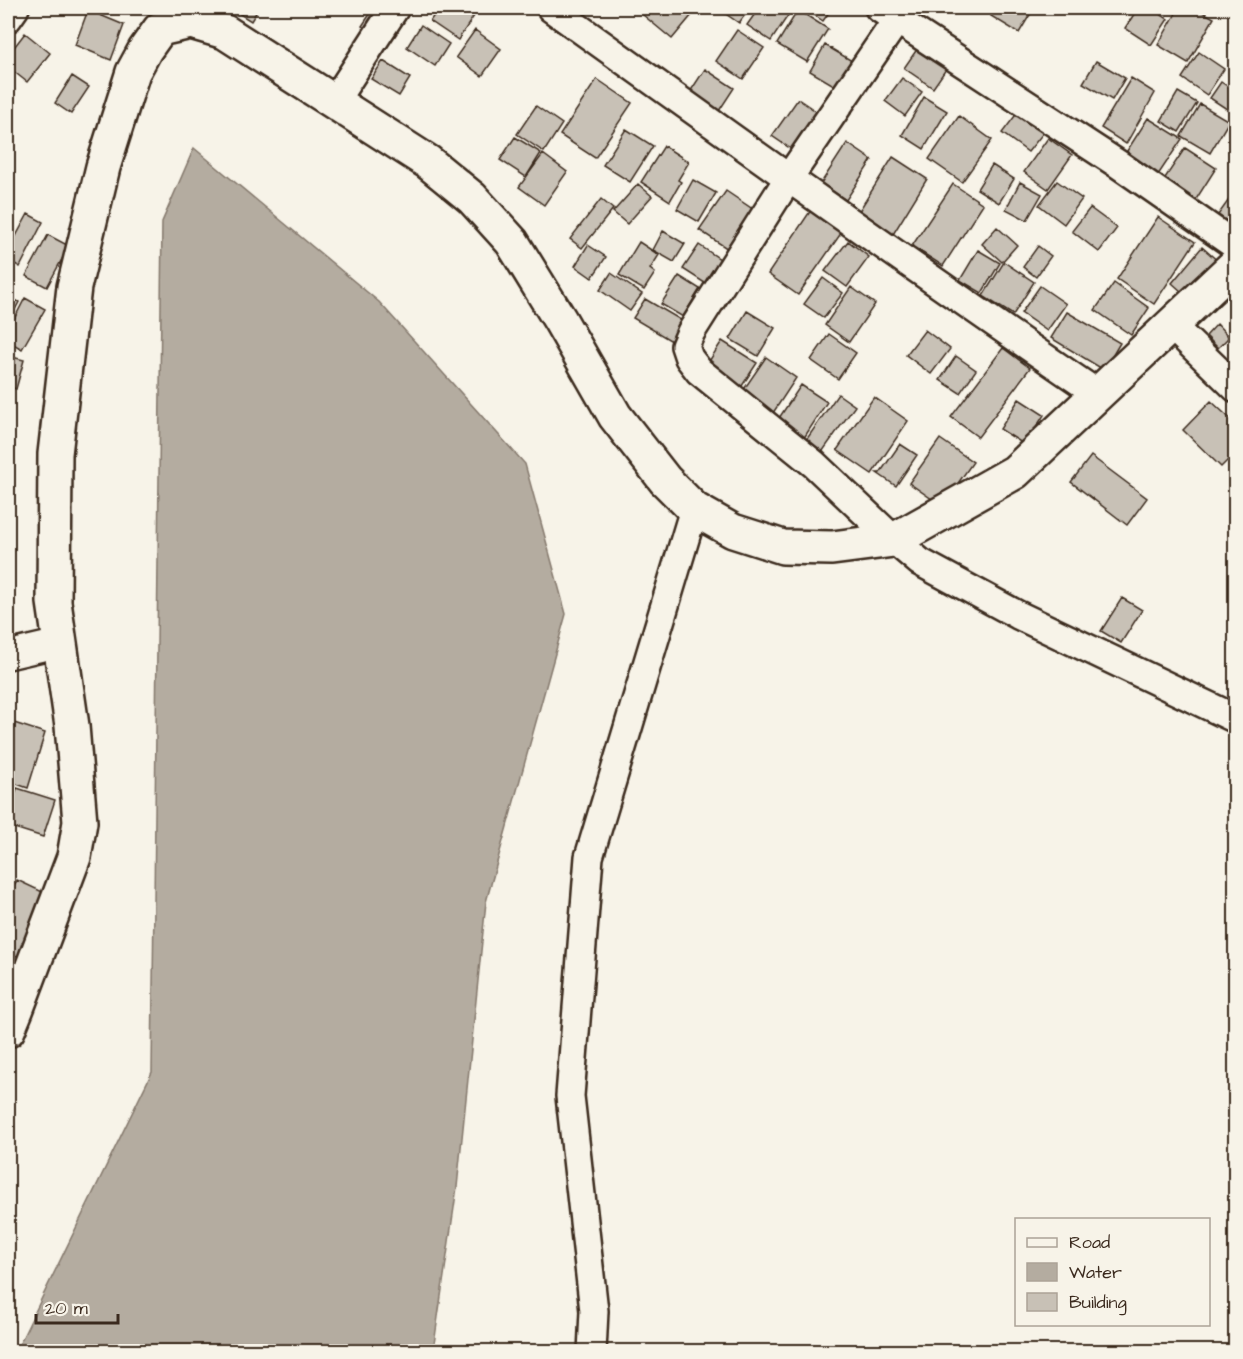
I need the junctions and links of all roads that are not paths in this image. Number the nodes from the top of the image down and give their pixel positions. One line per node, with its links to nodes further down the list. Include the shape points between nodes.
1 (15, 8): 6 (street)
2 (395, 8): 7 (street)
3 (551, 8): 8 (street)
4 (894, 12): 8 (street); 9 (street)
5 (182, 15): 7 (main road, via 225,32); 16 (main road, via 160,29 133,72 103,167 74,287 55,454 54,602)
6 (8, 18)
7 (334, 102): 14 (main road, via 428,162 472,198 512,242 615,416 665,480)
8 (788, 179): 13 (street); 15 (street, via 685,346 699,371 814,464)
9 (1236, 246)
10 (1236, 264): 11 (main road)
11 (1171, 325): 12 (street); 13 (main road)
12 (1236, 388)
13 (1098, 394): 15 (main road, via 1015,472)
14 (694, 509): 15 (main road, via 733,531 783,547 832,548); 20 (street, via 589,857 570,1096 594,1311)
15 (894, 540): 18 (street, via 920,562 1018,615)
16 (59, 643): 17 (street); 19 (main road, via 72,726 80,822 74,857)
17 (8, 655)
18 (1236, 719)
19 (8, 1030)
20 (592, 1352)

